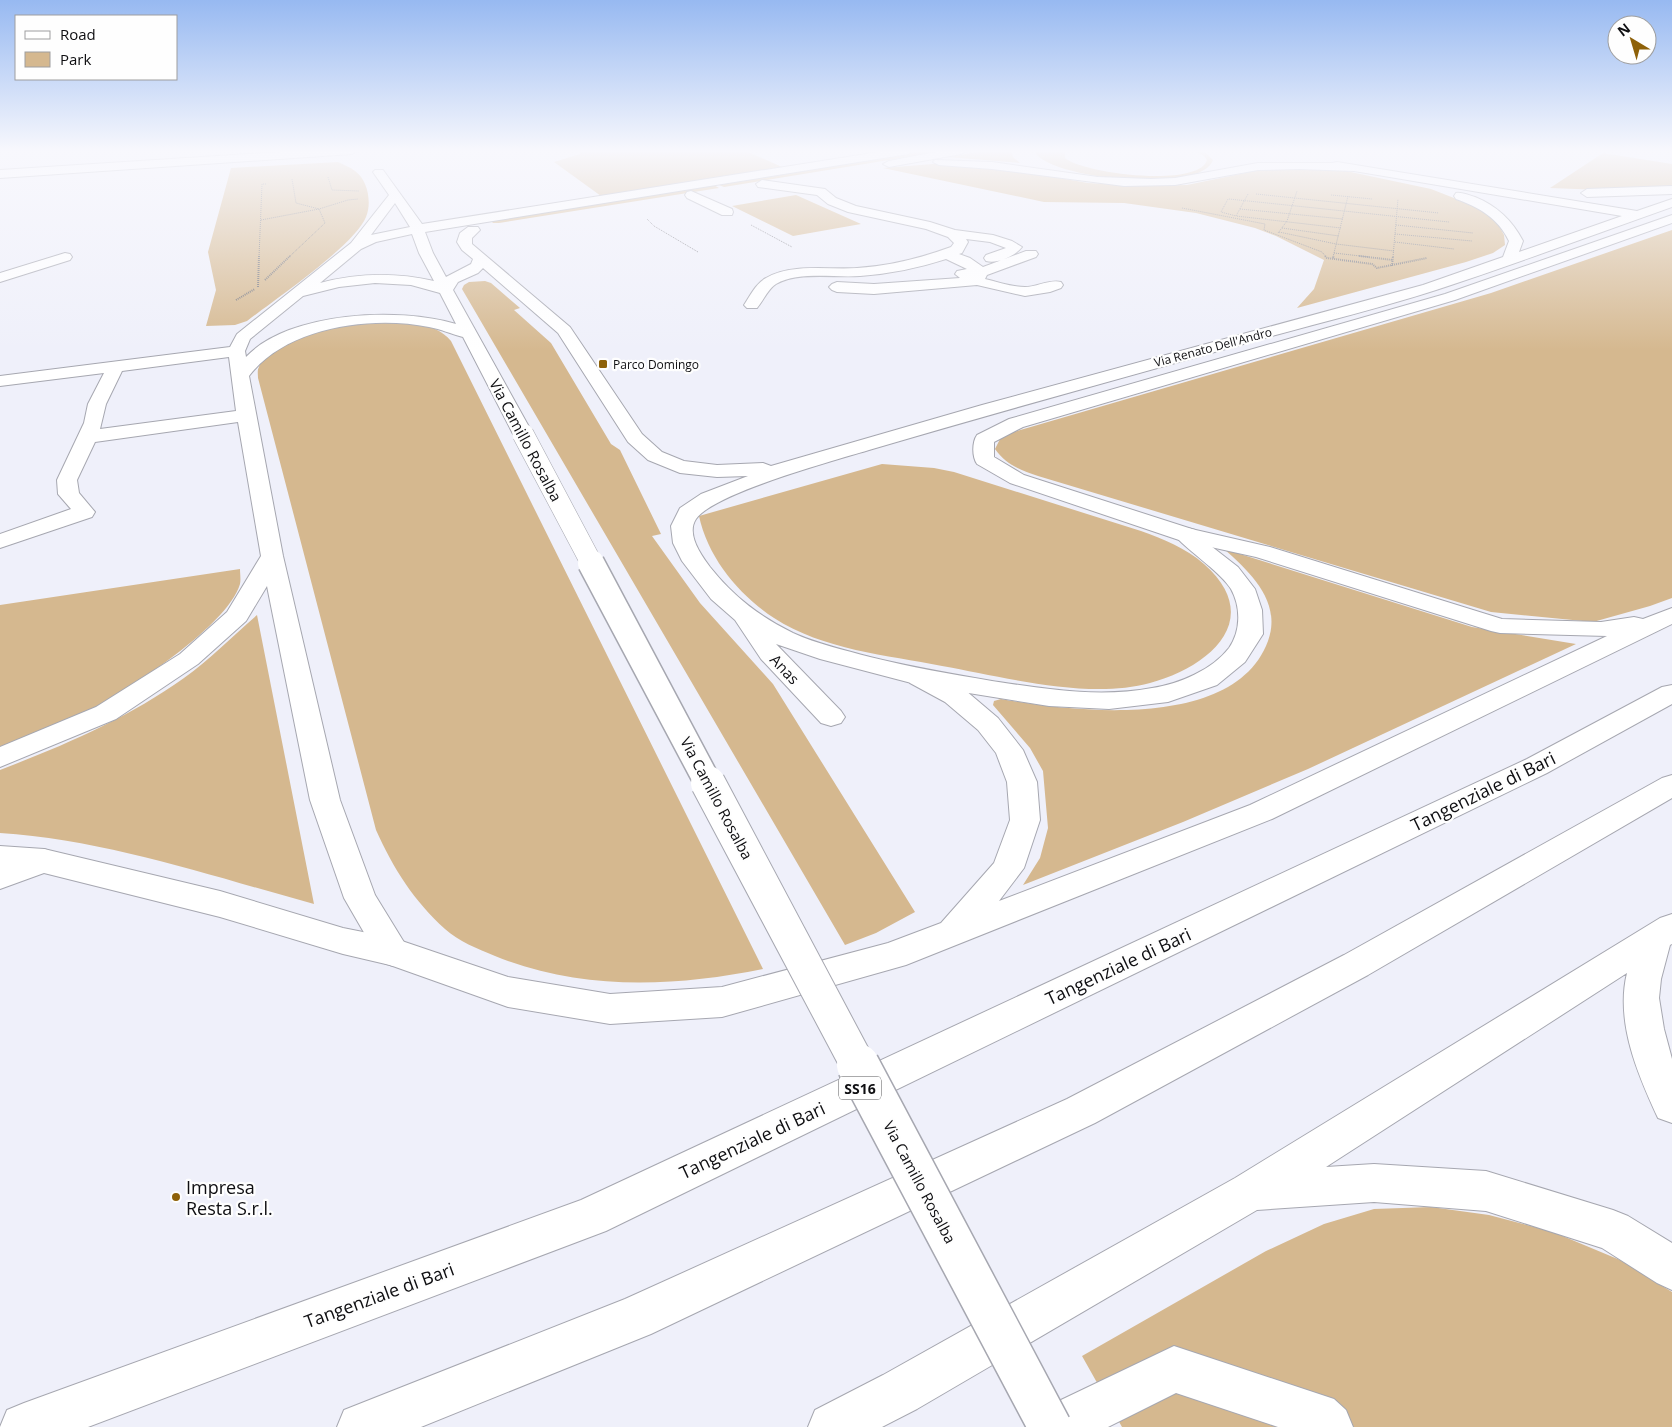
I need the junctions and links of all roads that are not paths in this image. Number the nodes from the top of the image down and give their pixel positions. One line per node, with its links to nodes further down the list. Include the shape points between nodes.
1 (375, 218): 16 (main road)
2 (409, 218): 13 (main road, Via Camillo Rosalba)
3 (527, 218): 11 (main road)
4 (537, 218): 11 (main road)
5 (891, 218): 14 (main road)
6 (1502, 218): 21 (main road, via 1512,229 1516,241)
7 (1631, 218): 12 (main road, Via Renato Dell'Andro)
8 (1655, 218): 9 (main road)
9 (1669, 220): 15 (main road, Via Renato Dell'Andro)
10 (1575, 221): 12 (main road)
11 (480, 226): 13 (main road); 20 (main road, via 465,236 464,242)
12 (1603, 227): 15 (main road); 21 (main road, Via Renato Dell'Andro)
13 (420, 234): 16 (main road, via 372,239); 27 (main road, Via Camillo Rosalba, via 426,253)
14 (953, 234): 17 (main road, via 961,242 957,250); 23 (main road, via 998,239 1015,247)
15 (1630, 234): 38 (main road, Via Renato Dell'Andro, via 1450,297 1016,423 984,439 984,460 1017,480)
16 (356, 246): 28 (main road)
17 (946, 254): 22 (main road); 23 (main road, via 965,261)
18 (1031, 254): 23 (main road)
19 (65, 257): 24 (main road)
20 (480, 258): 27 (main road, via 474,270 452,279); 37 (main road, via 564,330 634,438 656,456 680,467 717,471)
21 (1509, 260): 37 (main road, Via Renato Dell'Andro, via 1428,288)
22 (858, 272): 23 (main road, via 872,281); 25 (main road)
23 (976, 273): 25 (main road, via 874,289 811,285); 26 (main road, via 1025,293)
24 (0, 278)
25 (779, 278): 29 (main road, via 770,282)
26 (1056, 285)
27 (446, 290): 28 (main road, via 416,281 384,278 320,286); 30 (main road, Via Camillo Rosalba)
28 (294, 296): 31 (main road, via 243,337)
29 (752, 305)
30 (468, 333): 33 (main road, via 430,322 395,319 350,321 310,330 273,344 256,357); 62 (main road, Via Camillo Rosalba, bridge)
31 (237, 351): 32 (main road); 33 (main road)
32 (116, 366): 34 (main road); 36 (main road, via 96,404)
33 (240, 377): 35 (main road)
34 (0, 381)
35 (246, 416): 36 (main road); 40 (main road)
36 (87, 437): 39 (main road, via 67,480 69,494 84,512)
37 (783, 469): 41 (main road, via 709,499 688,513 682,526 684,543 694,561 719,594)
38 (1187, 535): 42 (main road, via 1262,552 1500,626 1601,630); 43 (main road, via 1230,572 1243,589 1250,610 1250,634 1236,657 1208,680 1158,696 1109,701 1049,698)
39 (0, 541)
40 (272, 556): 46 (main road, via 237,616 189,659 106,713); 53 (main road, via 325,800 360,898)
41 (745, 616): 43 (main road, via 787,640); 45 (main road, Anas, via 770,654)
42 (1665, 618): 51 (main road, via 1261,812)
43 (919, 677): 51 (main road, via 955,696 988,724 1009,750 1022,782 1025,820 1008,868)
44 (1672, 693): 58 (main road, Tangenziale di Bari / SS16, via 1537,766 591,1217)
45 (831, 717)
46 (0, 758)
47 (1672, 785): 59 (main road, via 1356,965 1081,1111 635,1318)
48 (0, 858): 49 (main road)
49 (44, 861): 50 (main road); 53 (main road, via 220,904 343,941)
50 (0, 877)
51 (951, 933): 53 (main road, via 894,954 722,1002 610,1009 508,992)
52 (1663, 934): 54 (main road, via 1641,985 1645,1029); 55 (main road)
53 (393, 952)
54 (1670, 1098)
55 (1250, 1192): 56 (main road, via 1374,1183 1486,1191 1613,1231); 57 (main road)
56 (1672, 1268)
57 (900, 1392): 60 (main road); 61 (main road)
58 (24, 1427)
59 (361, 1427)
60 (832, 1427)
61 (860, 1427)
62 (1050, 1427)
63 (1057, 1427): 64 (main road, via 1174,1370 1317,1416)
64 (1329, 1427)

